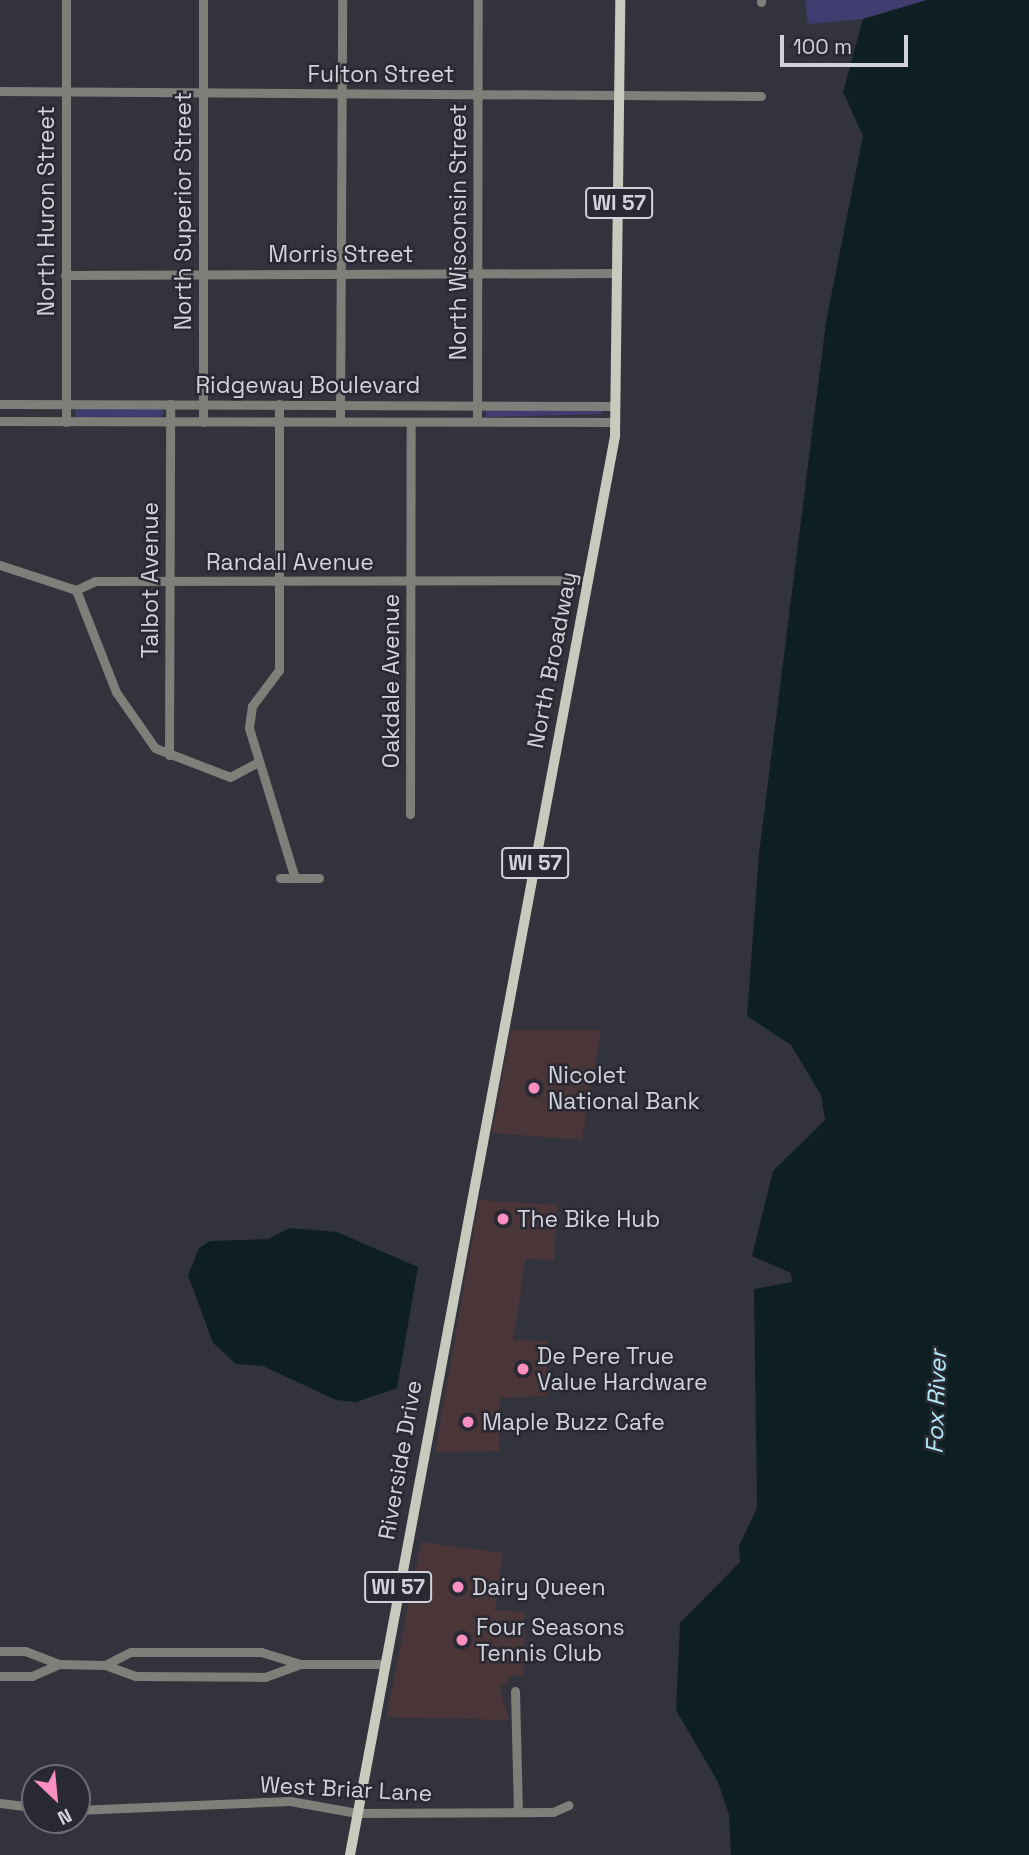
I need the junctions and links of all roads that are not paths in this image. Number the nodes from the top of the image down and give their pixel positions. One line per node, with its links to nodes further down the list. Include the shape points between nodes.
1 (66, 0): 7 (street, North Huron Street)
2 (203, 0): 8 (street, North Superior Street)
3 (342, 0): 9 (street)
4 (478, 0): 10 (street, North Wisconsin Street)
5 (620, 0): 11 (main road, North Broadway / WI 57)
6 (0, 90): 7 (street, Fulton Street)
7 (65, 91): 8 (street, Fulton Street); 17 (street, North Huron Street)
8 (203, 92): 9 (street, Fulton Street); 14 (street, North Superior Street)
9 (342, 93): 10 (street, Fulton Street); 15 (street)
10 (478, 94): 11 (street, Fulton Street); 16 (street, North Wisconsin Street)
11 (619, 94): 12 (street, Fulton Street); 13 (main road, North Broadway / WI 57)
12 (761, 96)
13 (617, 273): 16 (street, Morris Street); 25 (main road, North Broadway / WI 57)
14 (202, 274): 15 (street, Morris Street); 17 (street, Morris Street); 22 (street, North Superior Street)
15 (341, 274): 16 (street, Morris Street); 24 (street)
16 (477, 274): 18 (street, North Wisconsin Street)
17 (65, 275): 20 (street, North Huron Street)
18 (477, 403): 24 (street, Ridgeway Boulevard); 25 (street, Ridgeway Boulevard); 29 (street, North Wisconsin Street)
19 (0, 404): 20 (street, Ridgeway Boulevard)
20 (65, 404): 21 (street, Ridgeway Boulevard); 30 (street, North Huron Street)
21 (170, 404): 22 (street, Ridgeway Boulevard); 27 (street, Talbot Avenue)
22 (202, 404): 23 (street, Ridgeway Boulevard); 31 (street, North Superior Street)
23 (279, 404): 24 (street, Ridgeway Boulevard); 32 (street)
24 (339, 404): 28 (street)
25 (615, 406): 34 (main road, North Broadway / WI 57)
26 (0, 421): 30 (street, Ridgeway Boulevard)
27 (170, 421): 30 (street, Ridgeway Boulevard); 31 (street, Ridgeway Boulevard); 38 (street, Talbot Avenue)
28 (340, 421): 32 (street, Ridgeway Boulevard); 33 (street, Ridgeway Boulevard)
29 (477, 421): 33 (street, Ridgeway Boulevard); 34 (street, Ridgeway Boulevard)
30 (66, 422)
31 (203, 422): 32 (street, Ridgeway Boulevard)
32 (279, 422): 39 (street)
33 (411, 422): 36 (street, Oakdale Avenue)
34 (615, 422): 37 (main road, North Broadway / WI 57)
35 (0, 565): 40 (street)
36 (411, 580): 37 (street, Randall Avenue); 39 (street, Randall Avenue); 43 (street, Oakdale Avenue)
37 (588, 580): 47 (main road, North Broadway / WI 57)
38 (170, 581): 39 (street, Randall Avenue); 40 (street, Randall Avenue, via 95,581); 41 (street, Talbot Avenue)
39 (279, 581): 42 (street, via 279,670 250,714)
40 (76, 590): 41 (street, via 116,692 145,737)
41 (169, 755): 42 (street, via 230,776)
42 (256, 763): 45 (street, via 273,790)
43 (410, 814)
44 (280, 878): 45 (street)
45 (295, 878): 46 (street)
46 (319, 878)
47 (447, 1320): 51 (main road, Riverside Drive / WI 57)
48 (0, 1651): 49 (street, via 25,1651)
49 (59, 1664): 52 (street); 53 (street, via 32,1676)
50 (300, 1664): 51 (street); 52 (street, via 265,1676 136,1676); 52 (street, via 261,1653 131,1653)
51 (384, 1664): 60 (main road, Riverside Drive / WI 57)
52 (105, 1665)
53 (0, 1676)
54 (515, 1690): 59 (street)
55 (0, 1803): 56 (street)
56 (21, 1805)
57 (569, 1805): 59 (street, West Briar Lane)
58 (91, 1809): 60 (street, West Briar Lane, via 290,1801)
59 (518, 1812): 60 (street, West Briar Lane)
60 (357, 1813): 61 (main road, Riverside Drive / WI 57)
61 (350, 1855)

